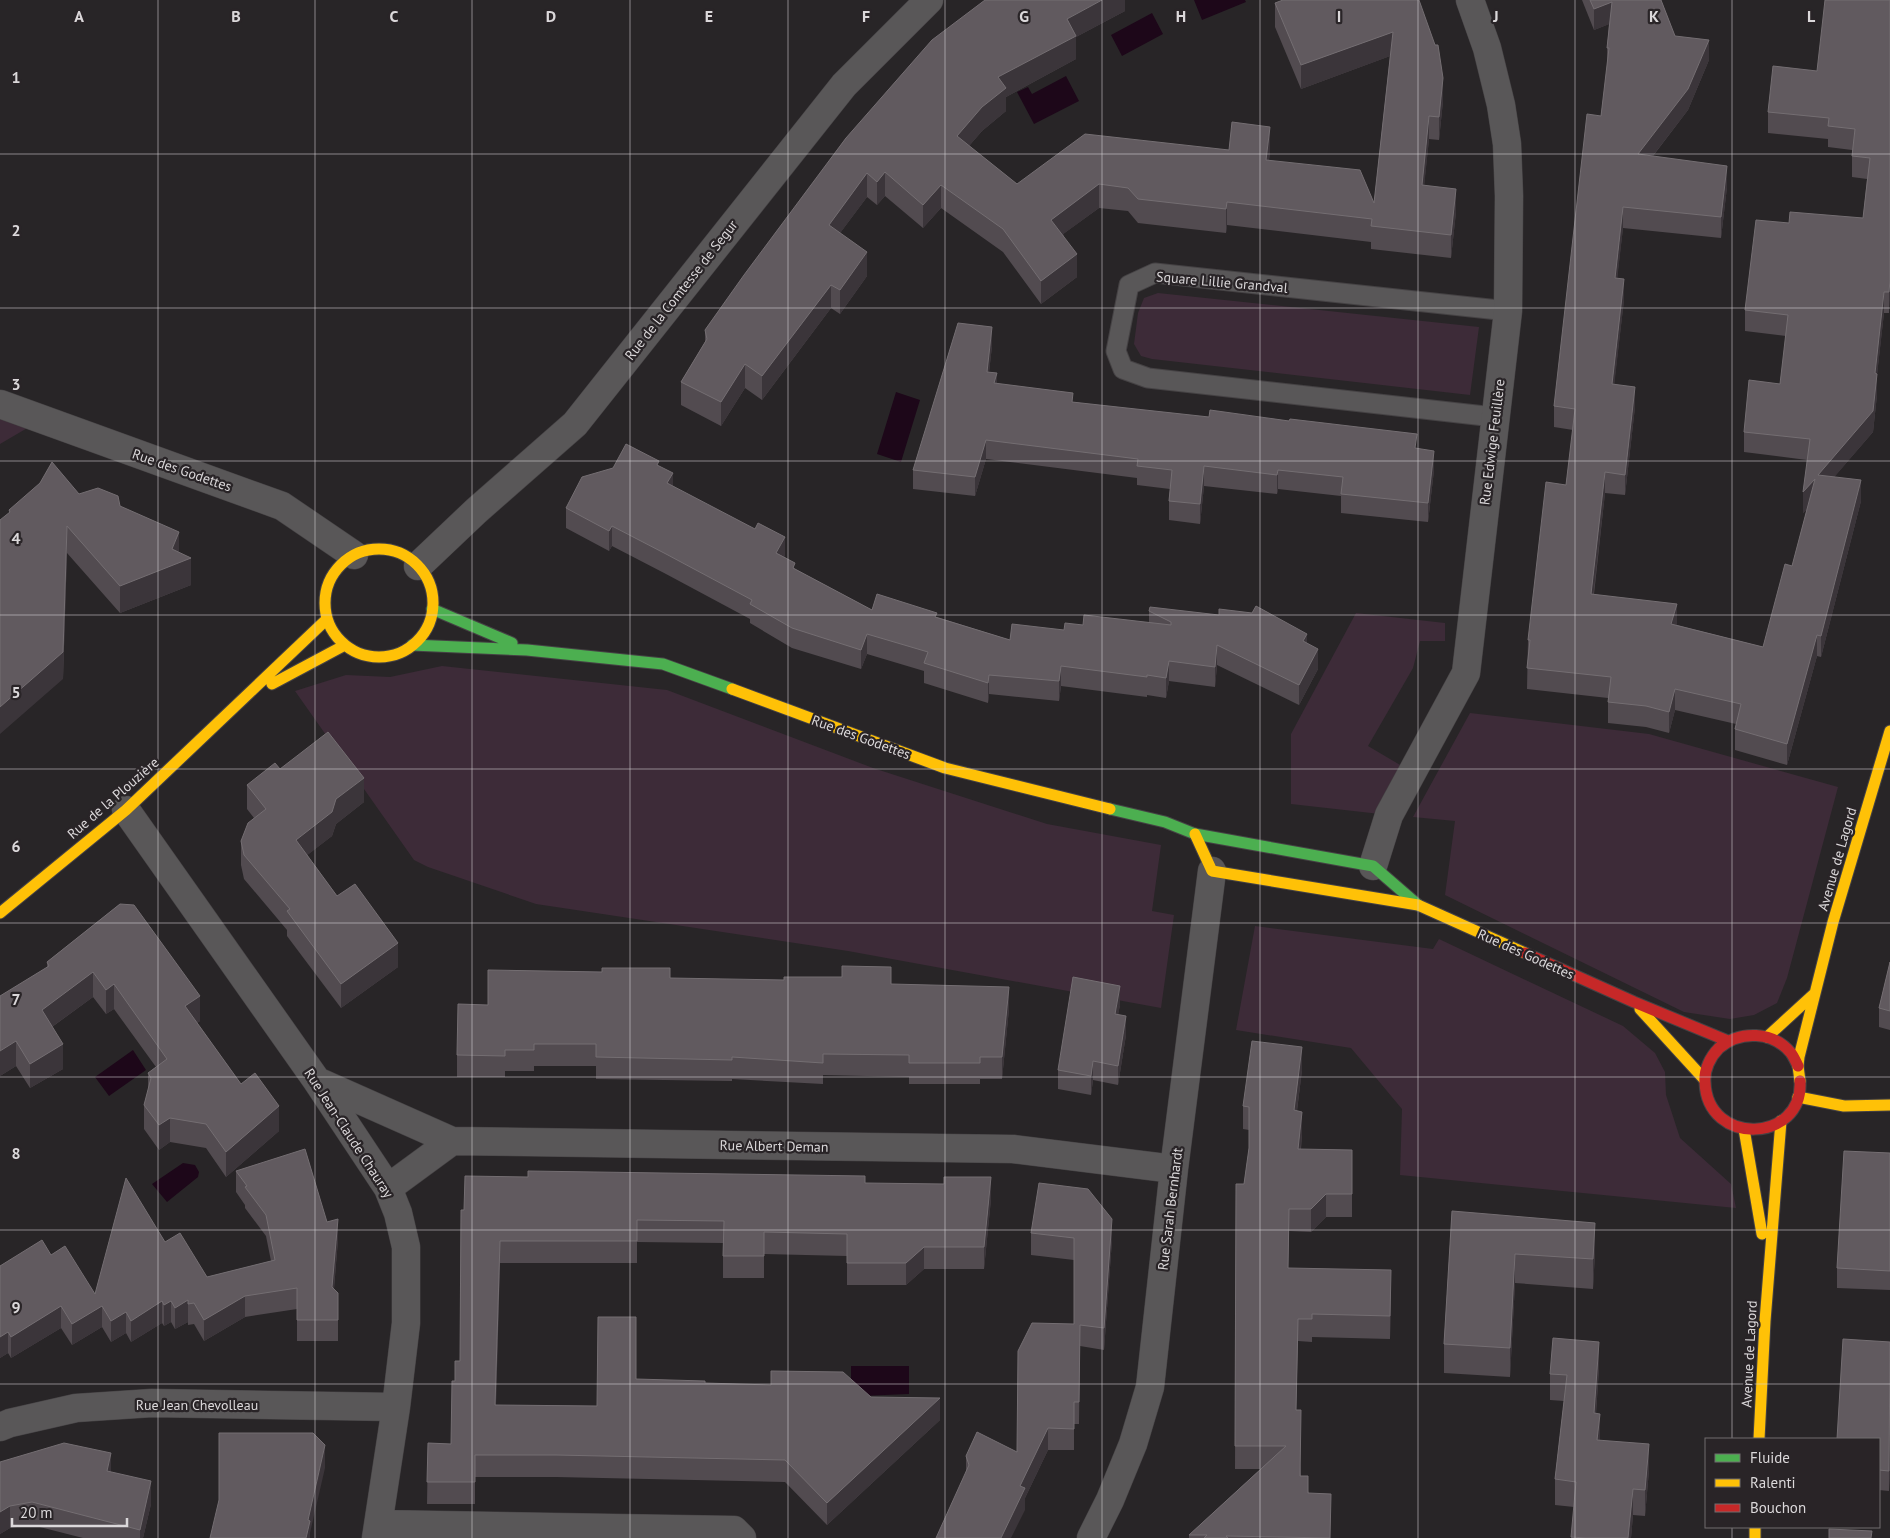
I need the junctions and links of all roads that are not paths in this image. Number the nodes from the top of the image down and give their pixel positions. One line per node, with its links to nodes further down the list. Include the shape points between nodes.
1 (929, 0): 7 (street, Rue de la Comtesse de Segur, via 844,85 575,424)
2 (1470, 0): 3 (street, Rue Edwige Feuillère, via 1487,48 1507,144)
3 (1508, 311): 5 (street, Rue Edwige Feuillère); 5 (lane, Square Lillie Grandval, via 1155,273 1129,285 1116,351 1123,369 1148,378)
4 (0, 404): 6 (street, Rue des Godettes, via 282,506)
5 (1494, 417): 17 (street, Rue Edwige Feuillère, via 1466,673 1390,815)
6 (354, 554): 7 (street, via 371,549 388,550 405,556); 9 (street, via 332,575 326,589)
7 (418, 566): 8 (street, via 430,586)
8 (432, 609): 11 (street, via 429,623); 12 (street, Rue des Godettes)
9 (327, 619): 10 (street, via 334,634); 13 (street, Rue de la Plouzière)
10 (345, 645): 11 (street, via 361,654 379,657); 13 (street, Rue de la Plouzière)
11 (412, 645): 12 (street, Rue des Godettes)
12 (527, 650): 16 (street, Rue des Godettes, via 663,664 945,768 1165,822)
13 (242, 700): 15 (street, Rue de la Plouzière)
14 (1890, 732): 21 (street, Avenue de Lagord)
15 (126, 810): 20 (street, Rue de la Plouzière); 27 (street, Rue Jean-Claude Chauray)
16 (1195, 834): 17 (street, Rue des Godettes); 18 (street)
17 (1372, 866): 19 (street)
18 (1212, 871): 19 (street); 33 (street, Rue Sarah Bernhardt)
19 (1418, 905): 22 (street, Rue des Godettes)
20 (0, 913)
21 (1814, 994): 23 (street); 25 (street, Avenue de Lagord)
22 (1634, 1002): 24 (street, Rue des Godettes); 26 (street, Rue des Godettes)
23 (1767, 1037): 24 (street, via 1754,1034); 25 (street, via 1791,1053)
24 (1728, 1041): 26 (street, via 1716,1050)
25 (1798, 1066): 28 (street, via 1801,1081)
26 (1704, 1078): 31 (street, via 1710,1106 1730,1125)
27 (317, 1081): 32 (street); 34 (street, Rue Jean-Claude Chauray)
28 (1798, 1097): 29 (street, via 1845,1107); 30 (street)
29 (1890, 1105)
30 (1782, 1121): 31 (street, via 1757,1130); 35 (street, Avenue de Lagord)
31 (1744, 1129): 35 (street, Avenue de Lagord)
32 (452, 1142): 33 (street, Rue Albert Deman, via 1013,1148); 34 (street)
33 (1174, 1169): 42 (street, Rue Sarah Bernhardt, via 1150,1387 1133,1444)
34 (388, 1188): 36 (street, Rue Jean-Claude Chauray, via 406,1247 406,1323)
35 (1769, 1271): 38 (street, Avenue de Lagord)
36 (396, 1407): 37 (street, Rue Jean Chevolleau, via 152,1404 76,1408); 39 (street, Rue Jean-Claude Chauray)
37 (0, 1427)
38 (1759, 1438)
39 (378, 1531): 40 (street)
40 (597, 1533): 41 (street, via 734,1530)
41 (742, 1538)
42 (1092, 1538)

